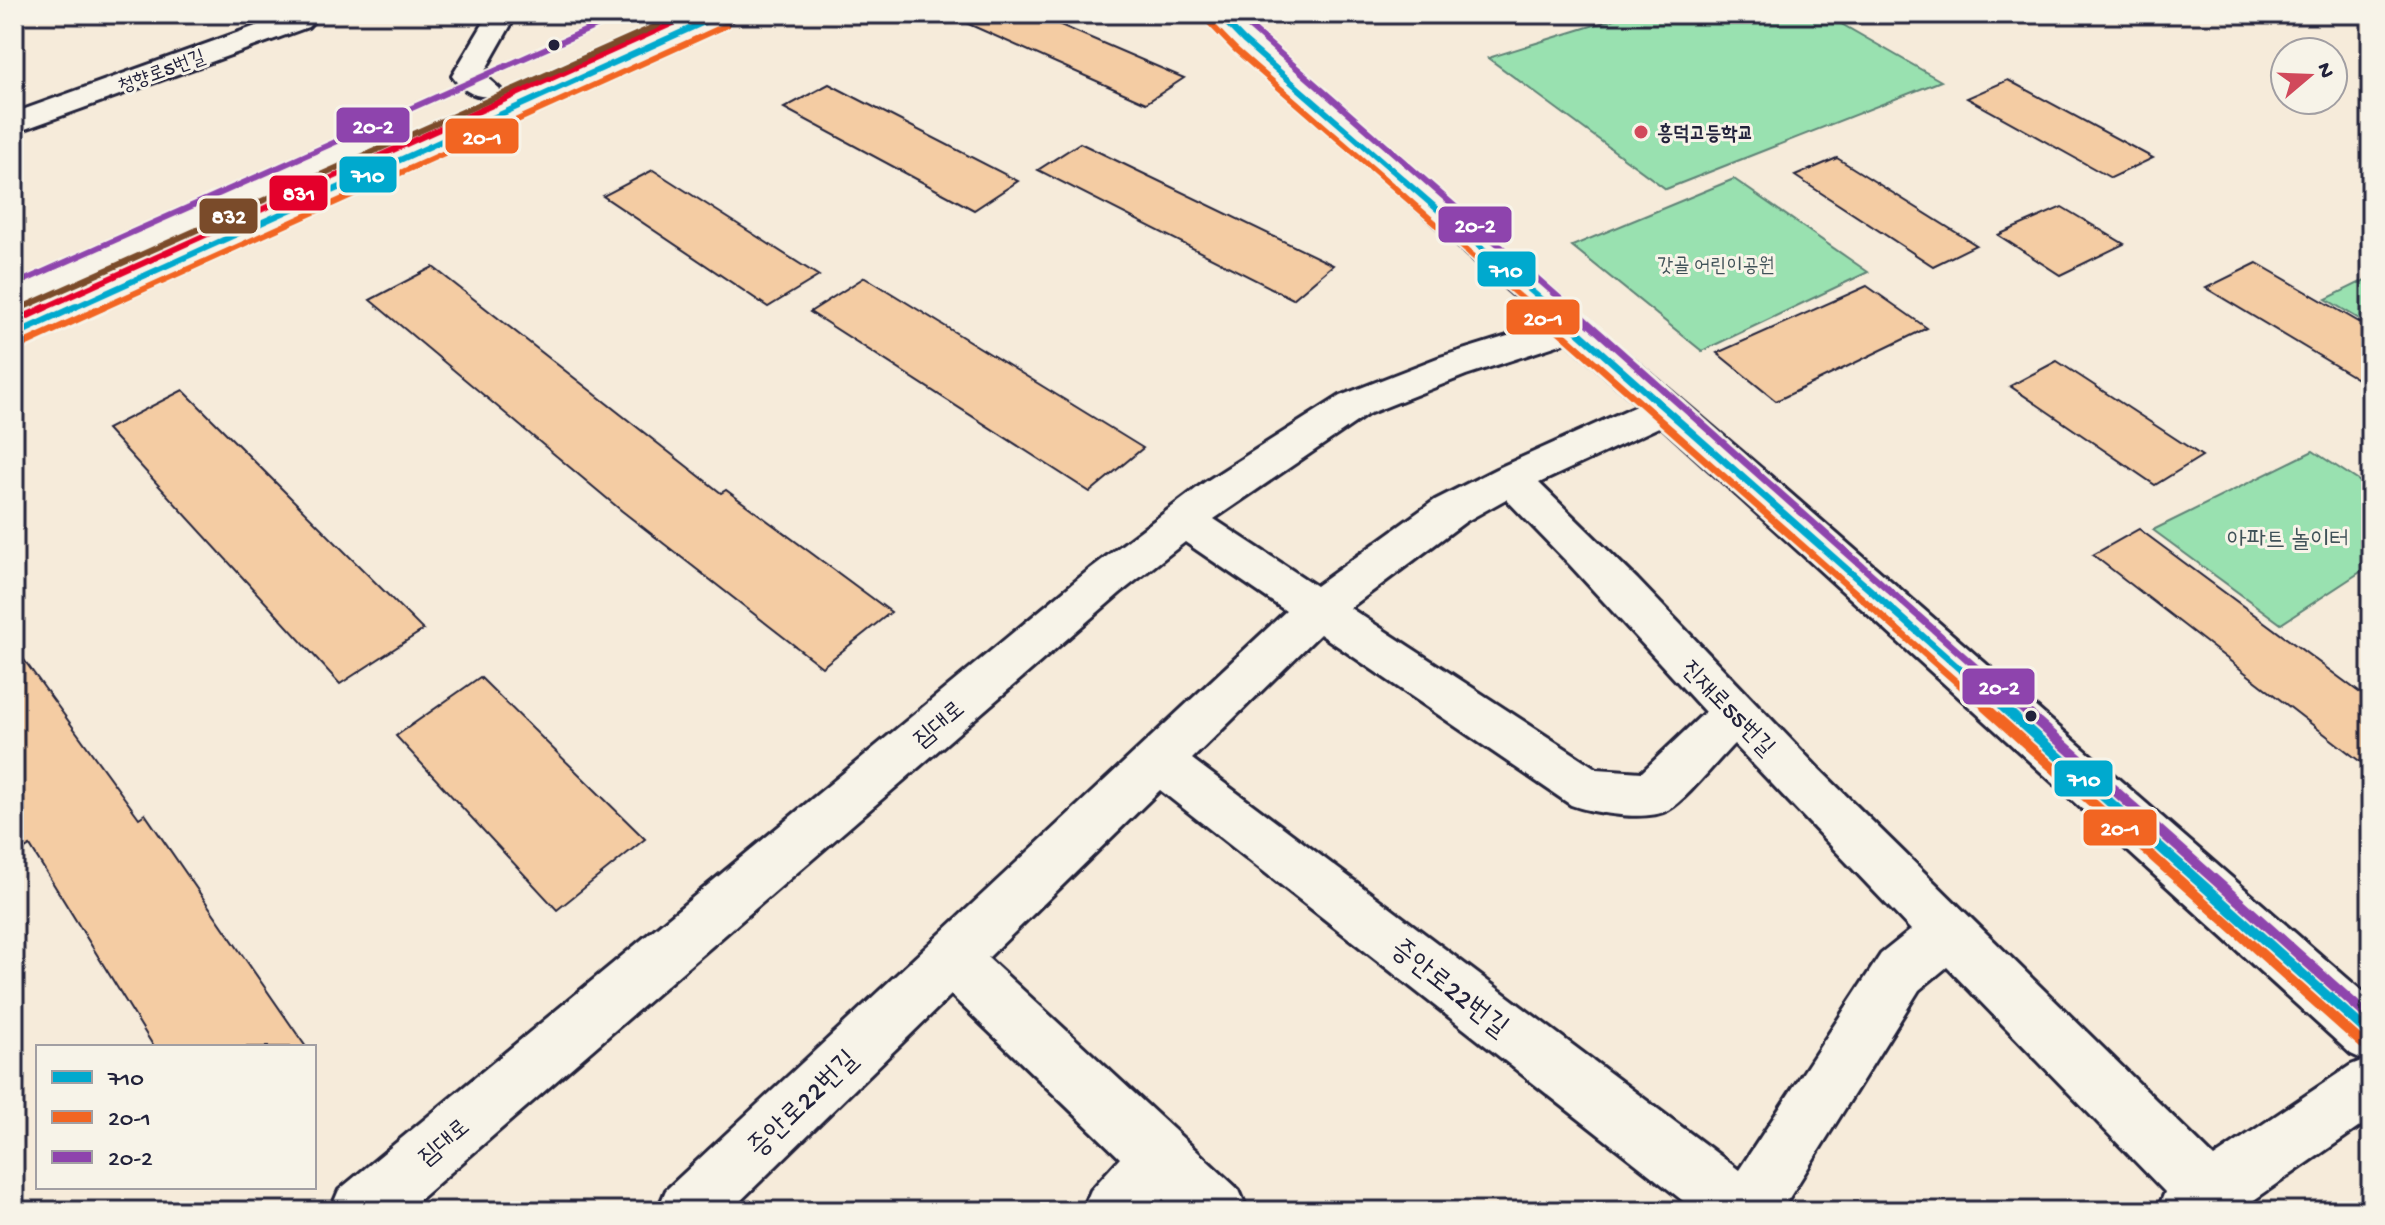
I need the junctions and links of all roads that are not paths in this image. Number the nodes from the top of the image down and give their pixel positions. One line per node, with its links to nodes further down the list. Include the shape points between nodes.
1 (306, 14): 7 (street, 청향로5번길)
2 (503, 14): 6 (street, via 467,76)
3 (653, 14): 6 (street)
4 (722, 14): 10 (street)
5 (1218, 14): 9 (street)
6 (485, 89): 8 (street)
7 (14, 124)
8 (14, 298)
9 (1573, 328): 11 (street); 13 (street, 짐대로, via 1354,405)
10 (14, 335)
11 (1666, 408): 12 (street, 증안로22번길); 19 (street)
12 (1510, 479): 14 (street, 증안로22번길, via 1450,511); 15 (street, 진재로55번길)
13 (1184, 520): 14 (street); 23 (street, 짐대로, via 1105,581)
14 (1318, 608): 15 (street, via 1588,790 1652,794); 16 (street, 증안로22번길)
15 (1734, 713): 17 (street, 진재로55번길)
16 (1158, 761): 18 (street, 증안로22번길); 27 (street, 증안로22번길)
17 (1948, 934): 22 (street, 진재로55번길); 27 (street, via 1900,972)
18 (951, 959): 21 (street); 24 (street, 증안로22번길)
19 (2371, 1035)
20 (2371, 1085): 22 (street)
21 (1161, 1157): 25 (street); 26 (street)
22 (2207, 1206)
23 (360, 1211)
24 (687, 1211)
25 (1112, 1211)
26 (1218, 1211)
27 (1745, 1211)

